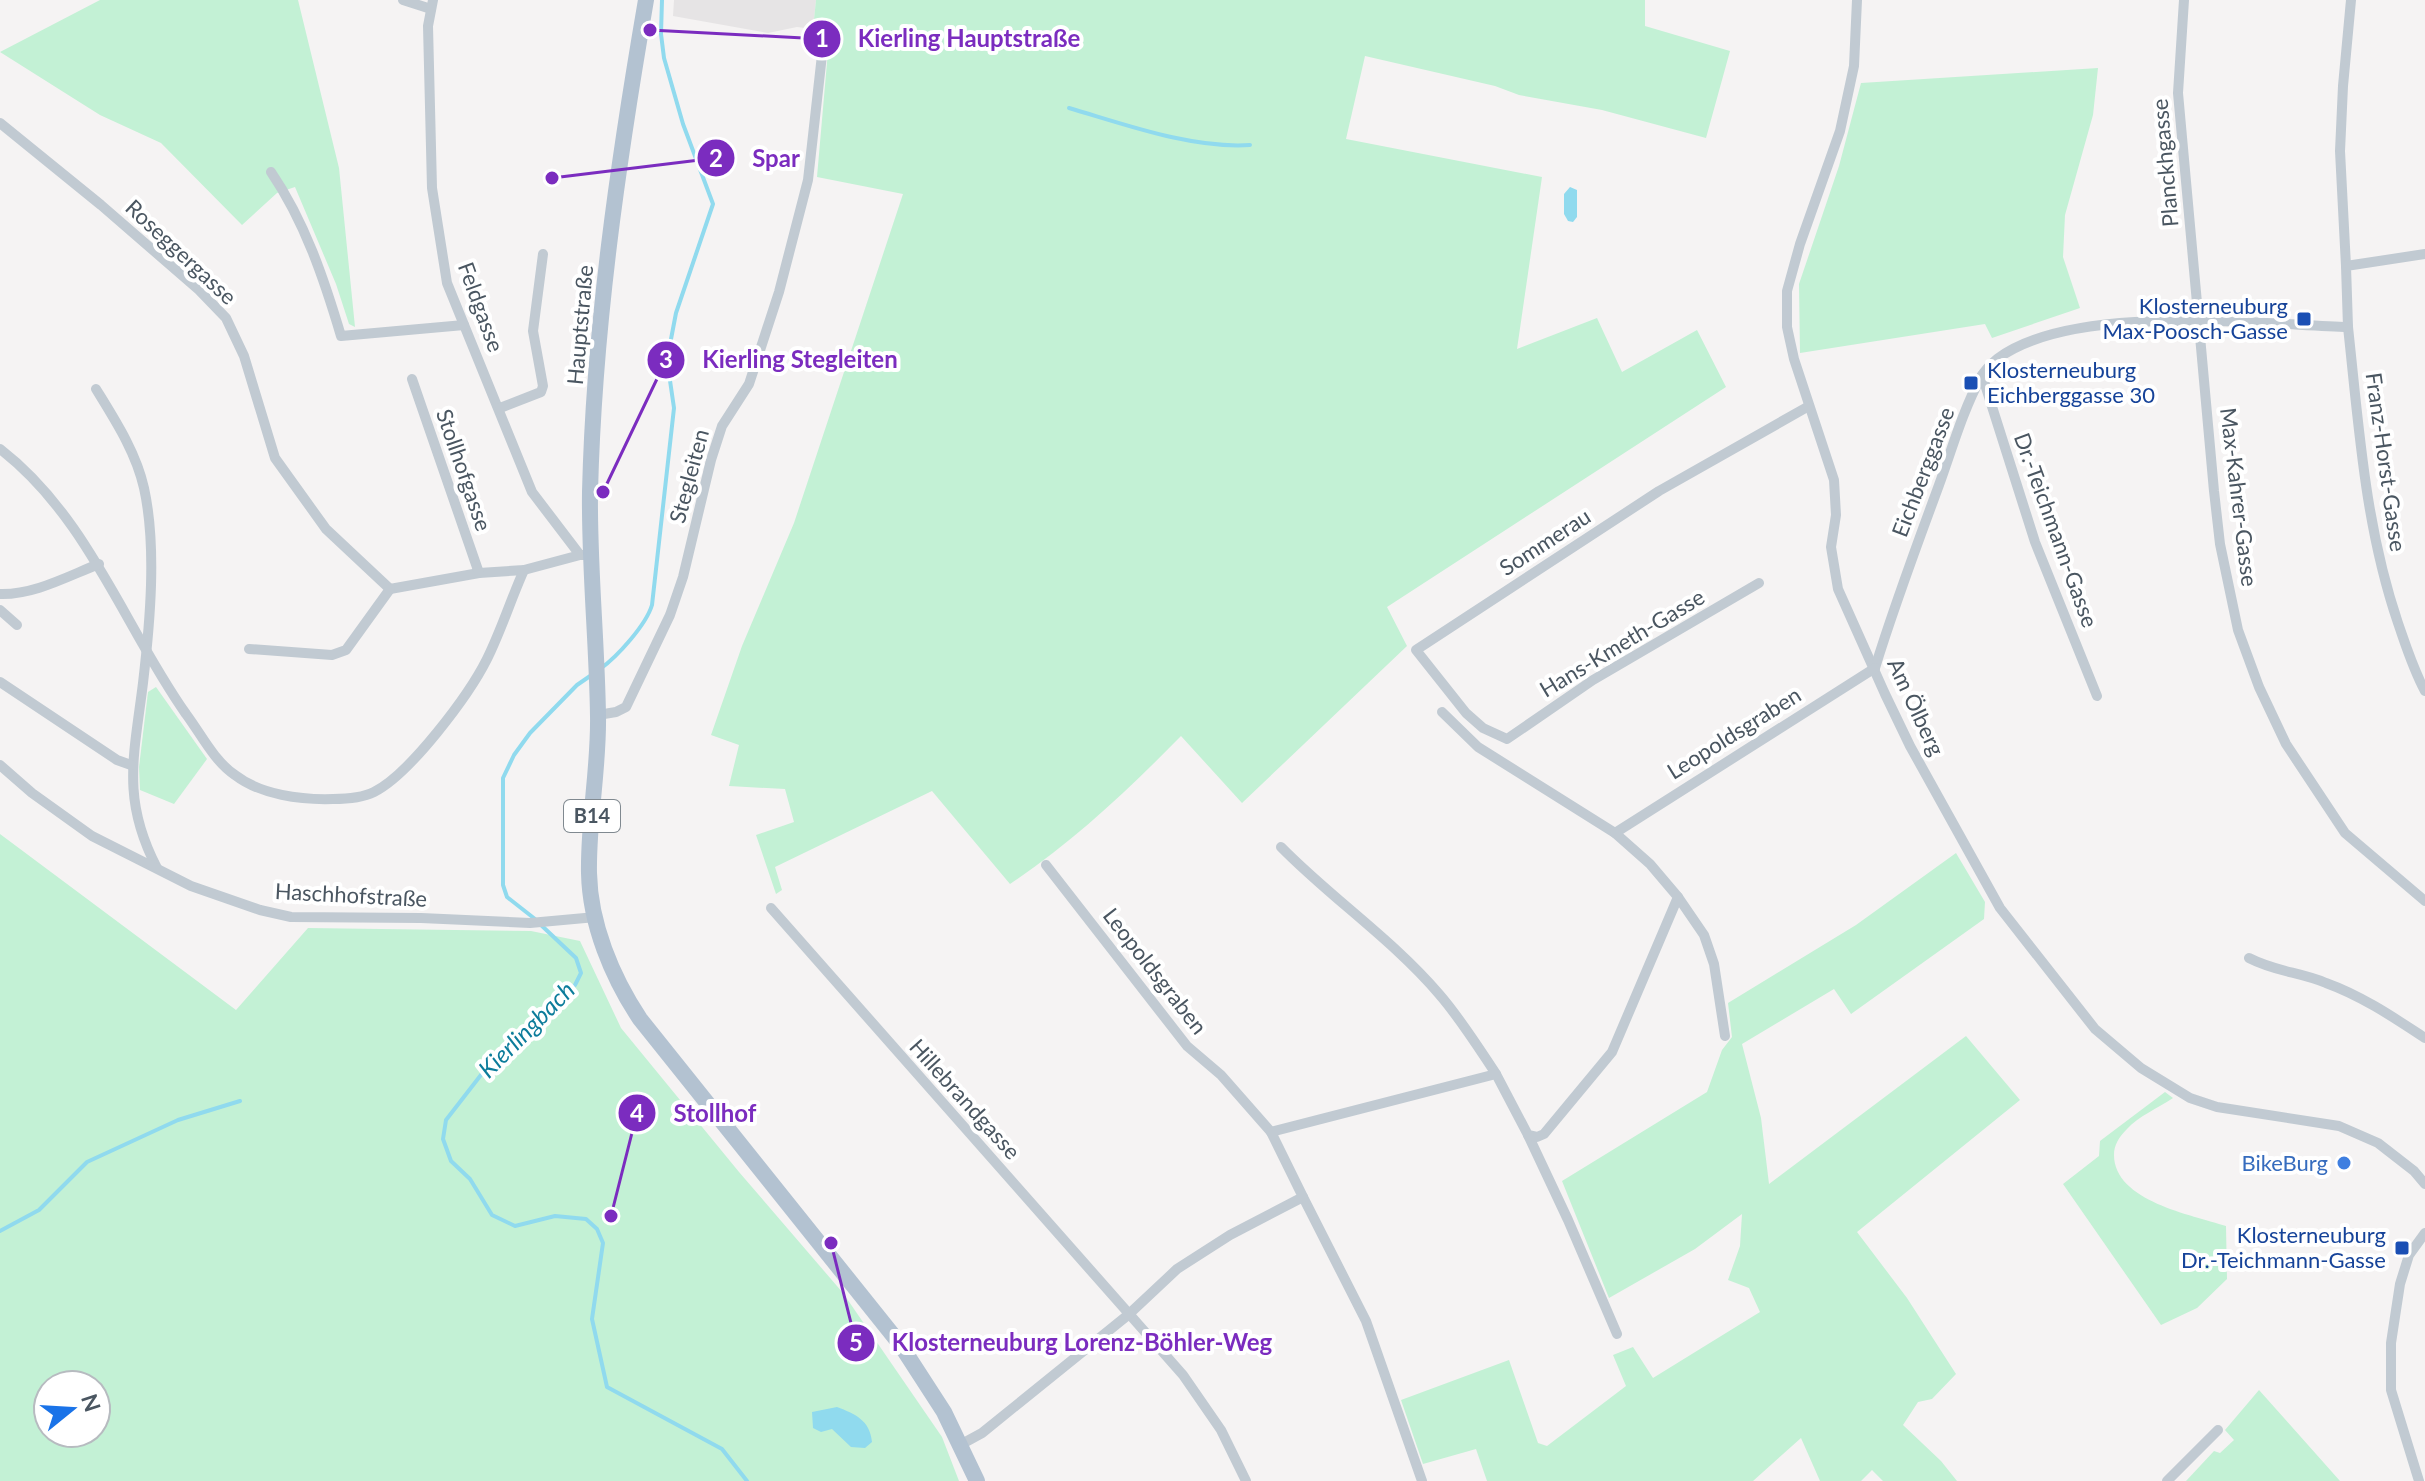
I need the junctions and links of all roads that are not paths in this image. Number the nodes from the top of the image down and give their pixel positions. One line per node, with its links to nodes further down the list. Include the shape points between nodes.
1 (403, 0): 6 (street)
2 (646, 0): 22 (main road, Hauptstraße / B14, via 604,282)
3 (1857, 0): 19 (street, Am Ölberg, via 1854,66 1840,131 1787,291 1787,327)
4 (2184, 0): 13 (street, Planckhgasse, via 2178,93)
5 (2351, 0): 12 (street, via 2340,151)
6 (432, 4): 14 (street, Feldgasse, via 432,188 447,283)
7 (819, 38): 38 (street, Stegleiten, via 822,55 808,180 749,384 722,426 670,615 626,707)
8 (0, 123): 27 (street, Roseggergasse, via 112,214 226,318 244,356 275,458 326,529)
9 (271, 172): 14 (street, via 321,270 341,336)
10 (543, 254): 20 (street, via 533,331 543,386 541,392)
11 (2425, 254): 12 (street)
12 (2346, 266): 15 (street)
13 (2199, 322): 15 (street); 16 (street, via 2099,325 2039,337 1995,360); 47 (street, Max-Kahrer-Gasse, via 2220,544 2238,630 2259,687 2286,744 2345,833)
14 (464, 325): 20 (street, Feldgasse)
15 (2348, 327): 35 (street, Franz-Horst-Gasse, via 2370,518 2389,595)
16 (1982, 375): 33 (street, Eichberggasse); 36 (street, Dr.-Teichmann-Gasse, via 2035,542)
17 (412, 379): 25 (street, Stollhofgasse)
18 (96, 389): 32 (street, via 127,443 144,488 150,541)
19 (1809, 406): 33 (street, Am Ölberg, via 1834,480 1831,547 1838,589); 39 (street, Sommerau, via 1659,491 1416,650 1466,713)
20 (500, 408): 22 (street, Feldgasse, via 532,492)
21 (0, 449): 23 (street, via 20,464 71,523)
22 (585, 555): 24 (street); 38 (main road, Hauptstraße / B14)
23 (99, 564): 28 (street, via 43,586); 32 (street)
24 (524, 570): 25 (street); 32 (street, via 470,687 405,769 363,796 308,799 243,782 220,761)
25 (479, 573): 27 (street)
26 (1759, 583): 39 (street, Hans-Kmeth-Gasse, via 1593,680)
27 (390, 589): 31 (street, via 346,650 332,655)
28 (0, 594)
29 (0, 610): 30 (street)
30 (17, 625)
31 (249, 649)
32 (146, 652): 41 (street)
33 (1875, 668): 42 (street, Leopoldsgraben); 56 (street, Am Ölberg, via 1910,746 2000,908 2095,1029 2141,1068 2190,1098 2339,1126 2378,1143)
34 (0, 682): 41 (street)
35 (2425, 691)
36 (2097, 696)
37 (1442, 712): 42 (street, via 1478,747)
38 (598, 715): 49 (main road, B14, via 589,873)
39 (1507, 739)
40 (0, 765): 45 (street, Haschhofstraße, via 92,836)
41 (131, 765): 45 (street, via 138,819)
42 (1615, 833): 46 (street)
43 (1281, 847): 53 (street, via 1439,994)
44 (1046, 865): 54 (street, Leopoldsgraben, via 1187,1046 1221,1075)
45 (157, 868): 49 (street, Haschhofstraße, via 239,904 291,917 552,923)
46 (1678, 897): 51 (street, via 1704,935 1714,964); 55 (street, via 1612,1052 1544,1134)
47 (2425, 901)
48 (771, 908): 59 (street, Hillebrandgasse)
49 (596, 917): 62 (main road, B14, via 611,967 640,1019 900,1344)
50 (2249, 958): 52 (street, via 2270,969 2325,982)
51 (1725, 1036)
52 (2425, 1038)
53 (1496, 1074): 54 (street); 55 (street)
54 (1271, 1132): 57 (street, Leopoldsgraben)
55 (1528, 1135): 60 (street)
56 (2425, 1184)
57 (1303, 1197): 59 (street, via 1177,1269); 65 (street, Leopoldsgraben, via 1366,1321)
58 (2425, 1233): 67 (street, via 2409,1255 2400,1284 2391,1343 2391,1390)
59 (1128, 1315): 62 (street); 64 (street, Hillebrandgasse, via 1183,1375 1221,1430)
60 (1617, 1334)
61 (2218, 1430): 66 (street)
62 (960, 1445): 63 (main road, B14)
63 (977, 1481)
64 (1246, 1481)
65 (1422, 1481)
66 (2167, 1481)
67 (2419, 1481)

